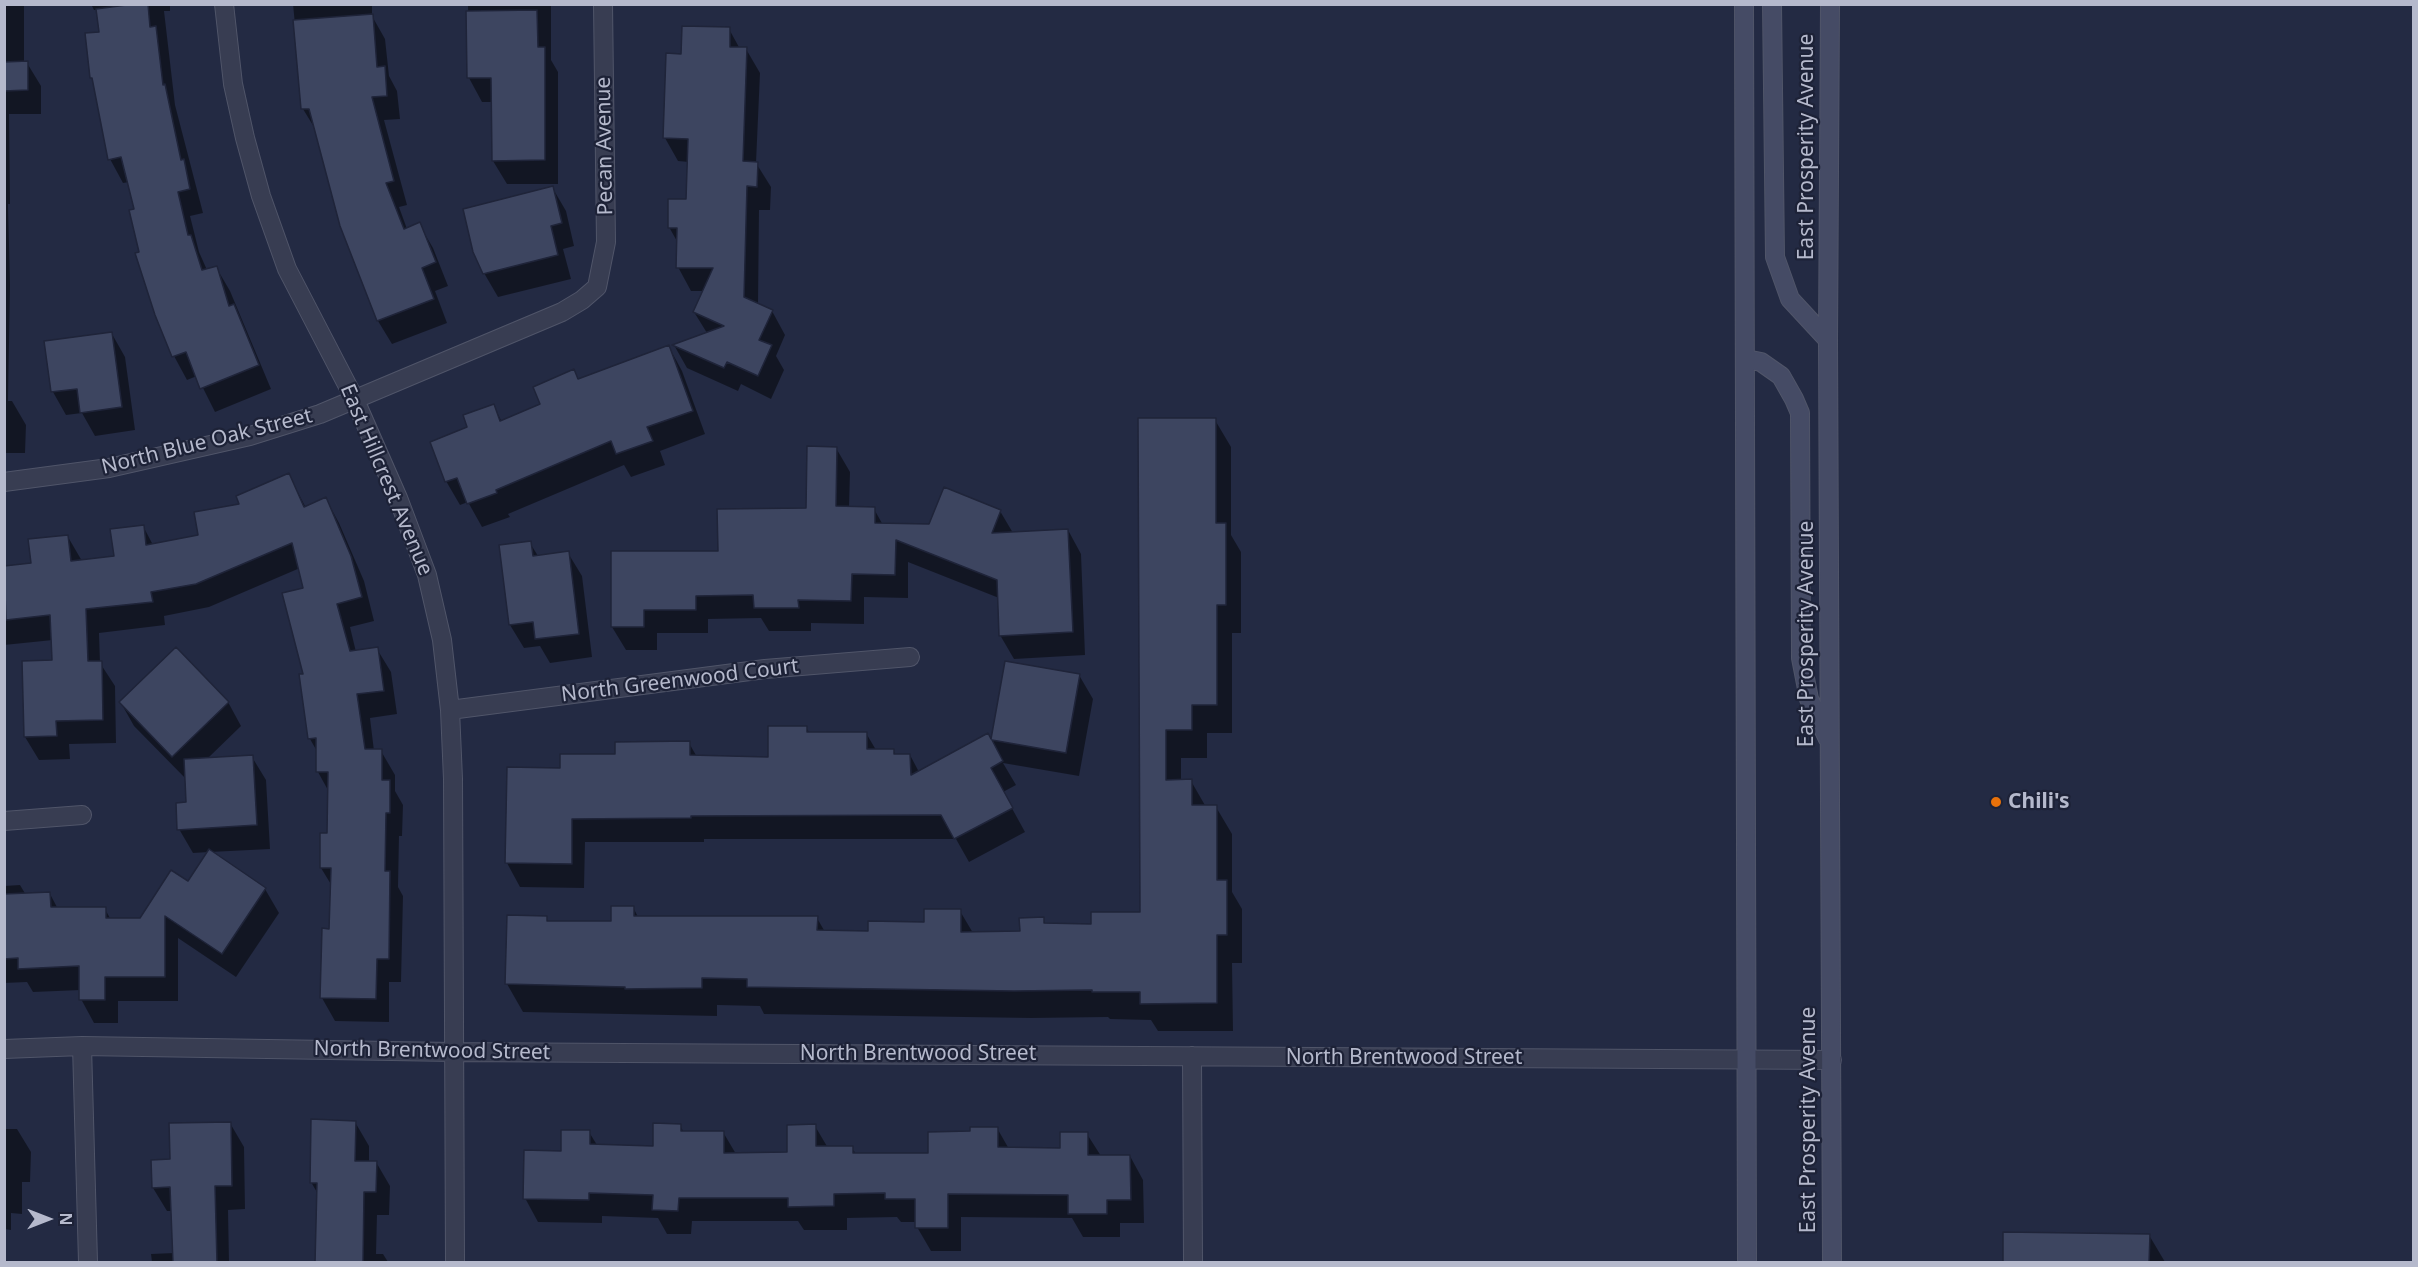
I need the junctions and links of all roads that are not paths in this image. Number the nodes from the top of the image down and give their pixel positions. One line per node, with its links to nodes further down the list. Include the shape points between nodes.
1 (224, 4): 9 (street, East Hillcrest Avenue, via 233,84 261,196 288,269)
2 (603, 4): 6 (street, Pecan Avenue, via 606,242)
3 (1744, 4): 8 (main road)
4 (1772, 4): 7 (main road, via 1776,257 1790,299)
5 (1830, 4): 7 (main road, East Prosperity Avenue)
6 (597, 287): 9 (street, North Blue Oak Street, via 562,312)
7 (1828, 340): 13 (main road, East Prosperity Avenue)
8 (1746, 359): 13 (main road, via 1761,362 1782,376 1800,413 1801,658 1809,699); 20 (main road)
9 (355, 400): 10 (street, North Blue Oak Street, via 250,436 109,468); 12 (street, East Hillcrest Avenue, via 427,575 442,640)
10 (4, 482)
11 (910, 657): 12 (street, North Greenwood Court, via 765,669)
12 (450, 710): 18 (street, East Hillcrest Avenue)
13 (1830, 744): 21 (main road, East Prosperity Avenue)
14 (82, 815): 15 (street)
15 (4, 822)
16 (82, 1046): 17 (street, North Brentwood Street); 18 (street, North Brentwood Street); 22 (street)
17 (4, 1049)
18 (453, 1052): 19 (street, North Brentwood Street); 23 (street, East Hillcrest Avenue)
19 (1192, 1056): 20 (street, North Brentwood Street); 24 (street)
20 (1747, 1060): 21 (street, North Brentwood Street); 25 (main road)
21 (1832, 1060): 26 (main road, East Prosperity Avenue)
22 (88, 1263)
23 (455, 1263)
24 (1193, 1263)
25 (1747, 1263)
26 (1832, 1263)

